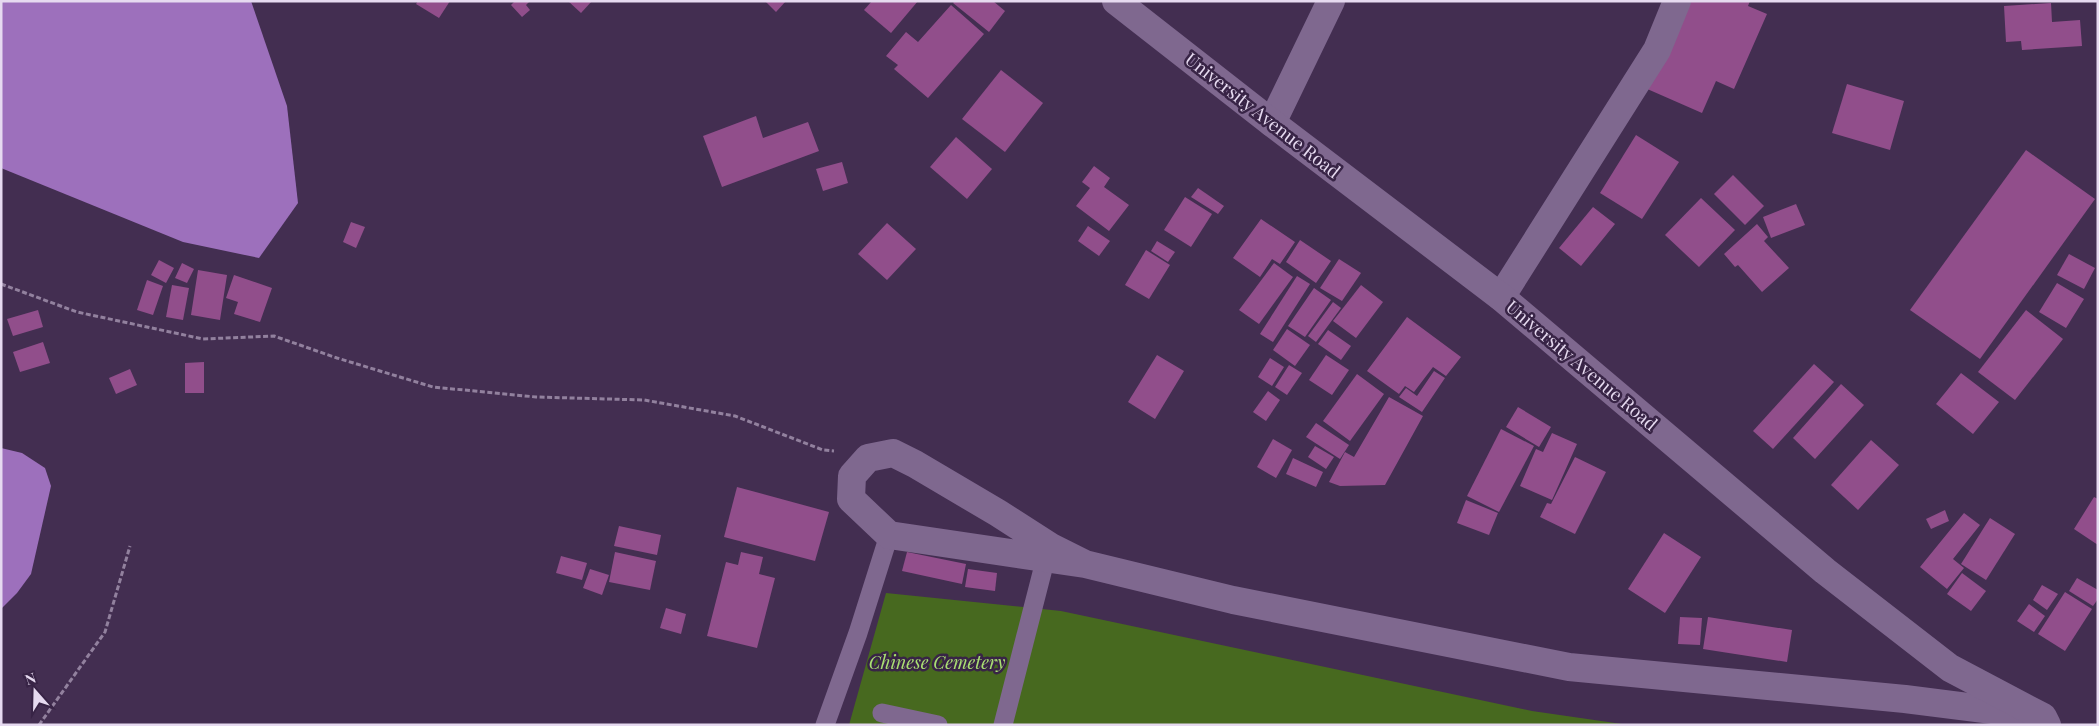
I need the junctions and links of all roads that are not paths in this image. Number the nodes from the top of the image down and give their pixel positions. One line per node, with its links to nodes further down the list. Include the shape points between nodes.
1 (1116, 1): 4 (street, University Avenue Road)
2 (1331, 1): 4 (street)
3 (1677, 1): 5 (street, via 1657,50)
4 (1272, 123): 5 (street, University Avenue Road)
5 (1501, 297): 10 (street, University Avenue Road, via 1832,577 1950,668)
6 (889, 535): 7 (street); 8 (street, via 850,499 852,476 868,458 893,453); 11 (lane)
7 (1046, 557): 8 (street); 13 (lane)
8 (1085, 564): 10 (street, via 1233,600 1570,668 1905,699)
9 (882, 713): 12 (lane)
10 (2045, 721)
11 (825, 725)
12 (938, 725)
13 (1003, 725)

